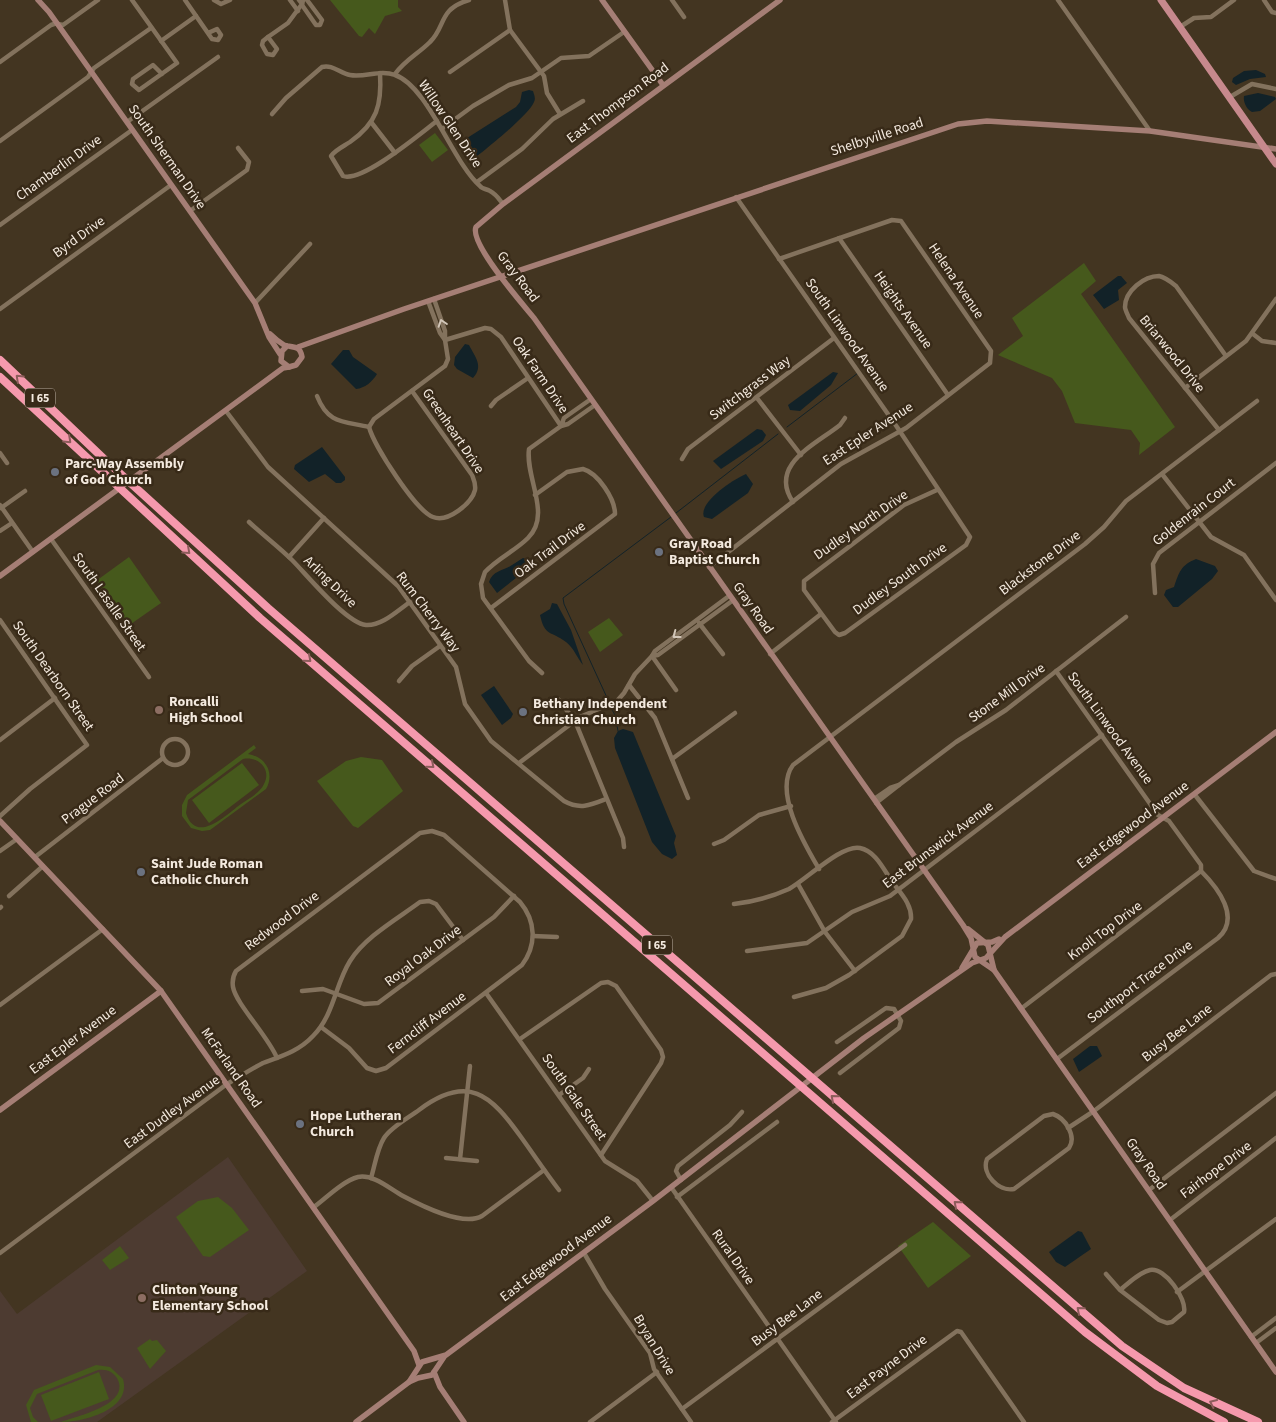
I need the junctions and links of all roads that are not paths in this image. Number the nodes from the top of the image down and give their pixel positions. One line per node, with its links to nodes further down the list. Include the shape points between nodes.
1 (38, 0): 23 (main road, South Sherman Drive)
2 (98, 0): 23 (street, via 63,24)
3 (132, 0): 25 (street)
4 (185, 0): 21 (street)
5 (230, 0): 17 (street, via 222,4)
6 (290, 0): 19 (street)
7 (307, 0): 18 (street, via 322,20 320,25 316,25)
8 (469, 0): 38 (street, via 446,14 432,41 406,60)
9 (505, 0): 26 (street)
10 (602, 0): 27 (main road)
11 (672, 0): 22 (street)
12 (780, 0): 39 (main road, East Thompson Road)
13 (1058, 0): 50 (street)
14 (1161, 0): 24 (main road)
15 (1234, 0): 24 (street, via 1211,17 1194,18)
16 (1264, 0): 20 (street)
17 (216, 1)
18 (301, 1): 19 (street)
19 (298, 11): 29 (street, via 288,24)
20 (1276, 13)
21 (196, 16): 28 (street); 30 (street)
22 (684, 17)
23 (57, 24): 32 (street, via 50,25); 33 (main road, South Sherman Drive)
24 (1180, 27): 41 (main road)
25 (151, 28): 30 (street); 33 (street)
26 (510, 30): 34 (street); 35 (street)
27 (624, 32): 35 (street, via 590,56 562,58); 39 (main road)
28 (208, 33)
29 (268, 37)
30 (161, 41): 37 (street, via 177,63)
31 (218, 56): 46 (street)
32 (0, 62)
33 (91, 72): 46 (main road, South Sherman Drive); 51 (street)
34 (450, 72)
35 (541, 72): 44 (street); 48 (street, via 509,85)
36 (380, 73): 38 (street); 43 (street, via 352,75 322,67); 47 (street, via 380,100)
37 (162, 74): 37 (street, via 154,65 132,79 132,84 139,90)
38 (395, 74): 45 (street, Willow Glen Drive, via 409,84)
39 (663, 85): 60 (main road, East Thompson Road)
40 (1276, 88): 41 (street, via 1252,84)
41 (1230, 97): 52 (main road)
42 (583, 101): 44 (street)
43 (272, 114)
44 (560, 114): 57 (street, via 522,149)
45 (437, 121): 48 (street, Willow Glen Drive); 55 (street)
46 (127, 122): 49 (main road, South Sherman Drive)
47 (371, 122): 55 (street); 55 (street, via 358,136 331,155 332,161 345,177 371,168)
48 (443, 128): 57 (street, Willow Glen Drive, via 458,158)
49 (132, 130): 58 (main road, South Sherman Drive); 62 (street, Chamberlin Drive)
50 (1150, 131): 52 (main road, Shelbyville Road); 59 (main road, Shelbyville Road, via 987,121 962,123)
51 (0, 141)
52 (1264, 147): 54 (main road, Shelbyville Road); 56 (main road)
53 (238, 148): 61 (street, via 249,166 247,170)
54 (1276, 149)
55 (394, 153)
56 (1276, 164)
57 (477, 182): 60 (street, Willow Glen Drive)
58 (171, 184): 61 (main road, South Sherman Drive); 71 (street, Byrd Drive)
59 (736, 197): 66 (street, South Linwood Avenue); 67 (main road, Shelbyville Road)
60 (503, 204): 63 (main road, East Thompson Road)
61 (190, 211): 70 (main road, South Sherman Drive)
62 (0, 225)
63 (474, 231): 67 (main road, Gray Road, via 476,240)
64 (840, 238): 66 (street); 83 (street, Helena Avenue, via 898,220 904,224); 91 (street, Heights Avenue)
65 (310, 244): 70 (street)
66 (780, 259): 75 (street, South Linwood Avenue)
67 (501, 276): 69 (main road); 94 (main road, Gray Road)
68 (1276, 299): 73 (street)
69 (431, 300): 74 (main road); 76 (street, via 445,331)
70 (254, 302): 72 (main road, South Sherman Drive)
71 (0, 309)
72 (268, 332): 78 (main road, South Sherman Drive); 82 (main road, South Sherman Drive)
73 (1253, 334): 77 (street, via 1262,341); 81 (street)
74 (323, 337): 79 (main road); 80 (main road)
75 (834, 338): 93 (street, Switchgrass Way); 103 (street, South Linwood Avenue)
76 (445, 340): 87 (street, Oak Farm Drive, via 479,329 491,329 501,337); 90 (street, via 448,359 445,366)
77 (1276, 343)
78 (287, 346): 79 (main road); 82 (main road)
79 (298, 347): 80 (main road)
80 (302, 353): 85 (main road, via 299,363)
81 (1226, 356): 89 (street); 89 (street, Briarwood Drive, via 1176,286 1160,276 1137,284 1129,294 1126,307 1129,318)
82 (281, 357): 85 (main road); 88 (main road)
83 (992, 357): 91 (street, East Epler Avenue, via 990,363)
84 (0, 360): 268 (highway, I 65, one-way to 84, via 1184,1388 1101,1329 268,608)
85 (289, 367): 88 (main road, via 282,368)
86 (0, 377): 267 (highway, I 65, one-way to 267, via 268,624 1092,1338 1157,1386)
87 (528, 378): 97 (street); 100 (street, Oak Farm Drive)
88 (257, 388): 98 (main road)
89 (1185, 388): 102 (street, Briarwood Drive)
90 (412, 391): 101 (street, via 374,419); 101 (street, Greenheart Drive, via 472,475 475,489 460,508 440,519 420,508 376,445)
91 (948, 395): 103 (street, East Epler Avenue)
92 (317, 396): 101 (street, via 323,411 331,418)
93 (757, 398): 105 (street); 106 (street, Switchgrass Way, via 688,450)
94 (591, 399): 96 (main road, Gray Road); 100 (street, via 564,418)
95 (1257, 401): 102 (street, Blackstone Drive)
96 (595, 405): 100 (street); 124 (main road, Gray Road)
97 (491, 406)
98 (226, 411): 115 (street, Rum Cherry Way, via 265,464); 121 (main road)
99 (845, 418): 105 (street)
100 (561, 426): 112 (street, via 529,449)
101 (369, 427)
102 (1219, 430): 109 (street, Blackstone Drive)
103 (899, 431): 110 (street, South Linwood Avenue); 113 (street, East Epler Avenue, via 847,460)
104 (0, 453): 107 (street)
105 (801, 456): 113 (street, via 785,475 785,484)
106 (682, 459)
107 (7, 463)
108 (1276, 463): 117 (street, Goldenrain Court)
109 (1162, 474): 117 (street); 152 (street, Blackstone Drive, via 1126,501 1085,544)
110 (937, 490): 120 (street, South Linwood Avenue); 131 (street, Dudley North Drive, via 900,508 806,578 804,590)
111 (25, 491): 114 (street)
112 (535, 495): 130 (street, via 539,521 532,534 491,565 483,578 483,598); 130 (street, Oak Trail Drive, via 567,472 583,469 596,478 615,506 615,514)
113 (793, 502): 124 (street, East Epler Avenue)
114 (1, 507): 118 (street)
115 (324, 518): 123 (street); 129 (street, Rum Cherry Way, via 393,581)
116 (249, 522): 123 (street, Arling Drive)
117 (1199, 522): 126 (street, Goldenrain Court, via 1155,559); 128 (street, via 1217,541 1244,554)
118 (12, 523): 119 (street); 122 (street)
119 (0, 531)
120 (970, 537): 131 (street, Dudley South Drive, via 966,545 845,633 839,635 835,632)
121 (51, 539): 122 (main road); 142 (street, South Lasalle Street)
122 (33, 552): 125 (main road)
123 (288, 557): 129 (street, Arling Drive, via 317,588 358,623 379,623)
124 (708, 567): 127 (main road, Gray Road)
125 (0, 576)
126 (1155, 593)
127 (731, 598): 134 (street); 135 (street); 138 (main road, Gray Road)
128 (1276, 600)
129 (410, 602): 136 (street, Rum Cherry Way)
130 (491, 608): 141 (street, via 528,661)
131 (822, 614): 138 (street)
132 (1126, 617): 140 (street, Stone Mill Drive)
133 (0, 620): 146 (street, South Dearborn Street)
134 (697, 620): 135 (street); 139 (street, one-way to 139)
135 (700, 624): 137 (street); 139 (street)
136 (440, 646): 143 (street, via 412,666); 156 (street, Rum Cherry Way, via 457,671 467,708 491,741)
137 (723, 654)
138 (770, 654): 152 (main road, Gray Road)
139 (652, 656): 144 (street, via 639,668); 145 (street)
140 (1056, 671): 151 (street, South Linwood Avenue); 160 (street, Stone Mill Drive)
141 (542, 673)
142 (149, 677)
143 (399, 681)
144 (629, 685): 149 (street, via 610,704); 155 (street, via 654,718)
145 (676, 690)
146 (55, 698): 153 (street); 162 (street, South Dearborn Street, via 87,745)
147 (558, 699): 149 (street)
148 (735, 713): 155 (street)
149 (575, 721): 156 (street); 159 (street)
150 (1276, 732): 157 (main road, East Edgewood Avenue)
151 (1102, 735): 163 (street, South Linwood Avenue); 172 (street, East Brunswick Avenue)
152 (829, 737): 160 (main road, Gray Road); 161 (street, Blackstone Drive, via 790,769 787,784)
153 (0, 740)
154 (163, 758): 154 (street, Prague Road, via 171,764 182,762 187,756 185,744 179,740 168,741 163,747); 169 (street, Prague Road)
155 (672, 759): 158 (street)
156 (519, 763): 159 (street, Rum Cherry Way, via 574,806 584,807)
157 (1195, 795): 163 (main road, East Edgewood Avenue); 174 (street, via 1254,871)
158 (688, 798)
159 (606, 799): 167 (street)
160 (875, 801): 172 (main road, Gray Road)
161 (791, 806): 166 (street, via 759,815); 171 (street, via 797,830)
162 (0, 816)
163 (1164, 818): 173 (street, South Linwood Avenue, via 1201,865); 186 (main road, East Edgewood Avenue)
164 (0, 821): 165 (main road, McFarland Road)
165 (17, 839): 168 (street); 169 (main road, McFarland Road)
166 (714, 844)
167 (624, 847)
168 (0, 851)
169 (35, 857): 170 (main road, McFarland Road)
170 (44, 866): 177 (street); 182 (main road, McFarland Road)
171 (819, 869): 175 (street); 176 (street, via 843,850 860,848 874,855)
172 (924, 871): 176 (street, East Brunswick Avenue); 181 (main road, Gray Road)
173 (1201, 871): 180 (street, South Linwood Avenue, via 1224,902); 203 (street, Knoll Top Drive)
174 (1276, 879)
175 (798, 884): 179 (street, via 769,897); 183 (street)
176 (898, 890): 183 (street, East Brunswick Avenue, via 852,912); 194 (street, via 910,909 909,928)
177 (9, 896)
178 (514, 896): 184 (street, via 528,914); 187 (street, Royal Oak Drive, via 496,916); 208 (street, Redwood Drive, via 435,831 425,832 378,864 236,971 232,982 234,992)
179 (734, 904)
180 (1229, 918): 209 (street, Southport Trace Drive, via 1222,934)
181 (963, 925): 188 (main road, Gray Road); 189 (main road, Gray Road, via 971,938)
182 (103, 929): 198 (main road, McFarland Road); 202 (street)
183 (825, 932): 190 (street, East Brunswick Avenue, via 802,945); 194 (street)
184 (533, 936): 185 (street); 199 (street, Ferncliff Avenue, via 530,953 522,965)
185 (557, 936)
186 (1005, 937): 188 (main road, East Edgewood Avenue); 191 (main road, East Edgewood Avenue)
187 (463, 940): 200 (street, Royal Oak Drive, via 378,1003 364,1004); 200 (street, East Dudley Avenue, via 436,905 426,901 419,903 361,948 347,968)
188 (983, 942): 189 (main road, via 976,943); 191 (main road, via 988,945)
189 (972, 949): 192 (main road, via 975,957); 196 (main road, East Edgewood Avenue)
190 (746, 951)
191 (989, 954): 192 (main road); 193 (main road, Gray Road)
192 (981, 959): 193 (main road, Gray Road); 196 (main road, East Edgewood Avenue)
193 (994, 970): 203 (main road, Gray Road)
194 (855, 972): 201 (street, via 826,988)
195 (1276, 973): 218 (street, Busy Bee Lane)
196 (958, 974): 204 (main road, East Edgewood Avenue)
197 (302, 990): 200 (street, Royal Oak Drive, via 318,988)
198 (161, 991): 213 (main road, McFarland Road); 217 (main road, East Epler Avenue)
199 (486, 993): 205 (street, Ferncliff Avenue, via 381,1070 367,1068 350,1048); 206 (street, South Gale Street)
200 (336, 994): 205 (street, East Dudley Avenue)
201 (794, 997)
202 (0, 1005)
203 (1022, 1008): 209 (main road, Gray Road)
204 (898, 1014): 207 (street, via 892,1008 885,1008); 212 (street, via 902,1022 899,1028); 229 (main road, East Edgewood Avenue)
205 (321, 1026): 208 (street, East Dudley Avenue, via 301,1046)
206 (520, 1039): 216 (street, South Gale Street); 223 (street, via 602,982 610,982 661,1050 661,1063)
207 (837, 1042)
208 (277, 1058): 213 (street, East Dudley Avenue)
209 (1057, 1059): 218 (main road, Gray Road)
210 (470, 1066): 214 (street)
211 (588, 1069): 216 (street, via 584,1078)
212 (840, 1073)
213 (227, 1084): 235 (main road, McFarland Road); 239 (street, East Dudley Avenue)
214 (467, 1093): 225 (street); 227 (street, via 482,1096 498,1106); 228 (street, via 451,1093 436,1098 388,1133 380,1145)
215 (1276, 1093): 232 (street)
216 (559, 1095): 223 (street, South Gale Street)
217 (0, 1110)
218 (1094, 1111): 221 (street, Busy Bee Lane); 232 (main road, Gray Road)
219 (742, 1112): 229 (street, via 678,1166 676,1171)
220 (777, 1122): 233 (street)
221 (1068, 1128): 221 (street, via 1072,1137 1070,1147 1017,1187 1006,1189 986,1172 987,1159 1044,1116 1058,1116)
222 (1276, 1138): 237 (street, Fairhope Drive)
223 (601, 1155): 234 (street, South Gale Street, via 610,1166 638,1181)
224 (446, 1158): 225 (street)
225 (460, 1159): 226 (street)
226 (477, 1161)
227 (544, 1170): 228 (street, via 474,1220 442,1213); 231 (street)
228 (371, 1178): 235 (street, via 351,1180)
229 (681, 1180): 230 (main road, East Edgewood Avenue)
230 (671, 1188): 233 (street, Rural Drive); 234 (main road, East Edgewood Avenue)
231 (559, 1190)
232 (1149, 1190): 237 (main road, Gray Road)
233 (677, 1197): 248 (street, Rural Drive)
234 (653, 1201): 240 (main road, East Edgewood Avenue)
235 (314, 1207): 250 (main road, McFarland Road)
236 (1276, 1219): 241 (street)
237 (1170, 1220): 241 (main road, Gray Road)
238 (904, 1245): 248 (street, Busy Bee Lane)
239 (0, 1253)
240 (584, 1253): 251 (main road, East Edgewood Avenue); 255 (street, Bryan Drive, via 605,1290 649,1351)
241 (1206, 1272): 244 (street); 247 (main road, Gray Road)
242 (1106, 1274): 243 (street)
243 (1120, 1290): 244 (street, via 1143,1272 1153,1270 1164,1274); 244 (street, via 1167,1323 1175,1321 1184,1312 1184,1303)
244 (1177, 1292)
245 (1276, 1318): 247 (street)
246 (1276, 1328): 249 (street)
247 (1251, 1337): 249 (main road, Gray Road)
248 (777, 1339): 260 (street, Busy Bee Lane); 261 (street, Rural Drive)
249 (1256, 1343): 256 (main road, Gray Road)
250 (414, 1351): 252 (main road, McFarland Road); 253 (main road, McFarland Road)
251 (446, 1355): 252 (main road, East Edgewood Avenue); 254 (main road, East Edgewood Avenue)
252 (428, 1361): 253 (main road, East Edgewood Avenue); 254 (main road)
253 (419, 1367): 257 (main road); 258 (main road, East Edgewood Avenue)
254 (435, 1371): 257 (main road, East Edgewood Avenue); 259 (main road)
255 (656, 1372): 260 (street, Bryan Drive); 264 (street)
256 (1276, 1372)
257 (425, 1377): 258 (main road, East Edgewood Avenue); 259 (main road)
258 (409, 1382): 262 (main road, East Edgewood Avenue)
259 (440, 1387): 263 (main road)
260 (682, 1409): 265 (street, Bryan Drive)
261 (834, 1421): 266 (street, East Payne Drive, via 957,1331 961,1332)
262 (356, 1422)
263 (464, 1422)
264 (590, 1422)
265 (691, 1422)
266 (1024, 1422)
267 (1224, 1422)
268 (1258, 1422)

